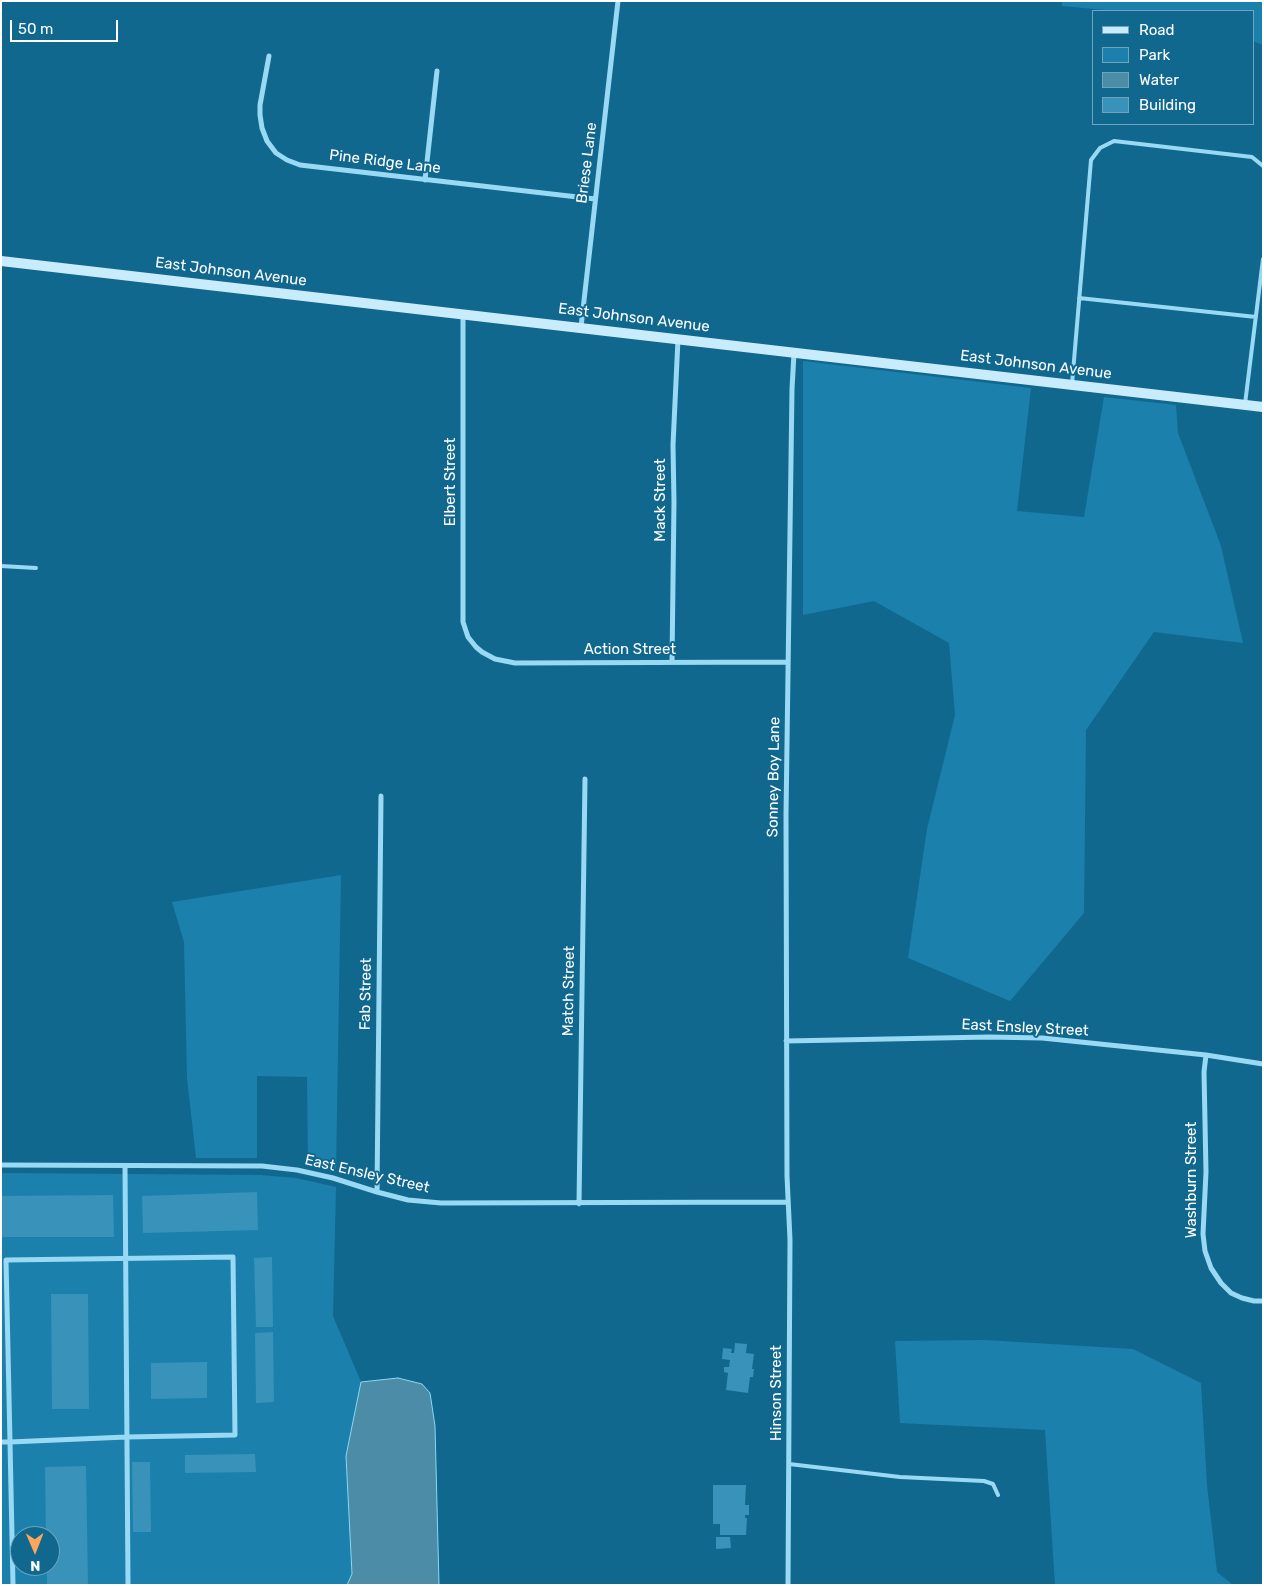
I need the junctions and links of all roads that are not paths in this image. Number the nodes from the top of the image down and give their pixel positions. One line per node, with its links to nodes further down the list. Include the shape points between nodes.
1 (618, 1): 6 (street, Briese Lane)
2 (268, 56): 5 (street, Pine Ridge Lane, via 260,115 267,140 276,153 300,165)
3 (437, 71): 5 (street)
4 (1263, 166): 9 (lane, via 1252,157 1114,141 1100,148 1091,160)
5 (425, 180): 6 (street, Pine Ridge Lane)
6 (595, 199): 12 (street, Briese Lane)
7 (1263, 259): 11 (lane)
8 (1, 261): 10 (main road, East Johnson Avenue)
9 (1079, 298): 11 (lane); 15 (lane)
10 (463, 314): 12 (main road, East Johnson Avenue); 20 (street, Elbert Street, via 463,622)
11 (1256, 317): 16 (lane)
12 (581, 327): 13 (main road, East Johnson Avenue)
13 (678, 339): 14 (main road, East Johnson Avenue); 21 (street, Mack Street, via 673,445)
14 (794, 352): 15 (main road, East Johnson Avenue); 22 (street, Sonney Boy Lane)
15 (1072, 384): 16 (main road, East Johnson Avenue)
16 (1245, 405): 17 (main road, East Johnson Avenue)
17 (1263, 407)
18 (1, 566): 19 (lane)
19 (36, 568)
20 (476, 647): 21 (street, Action Street, via 495,659 515,663)
21 (672, 662): 22 (street, Action Street)
22 (788, 662): 25 (street, Sonney Boy Lane)
23 (585, 779): 32 (street, Match Street)
24 (381, 796): 30 (street, Fab Street)
25 (786, 1040): 26 (street, East Ensley Street, via 1042,1038); 31 (street, Sonney Boy Lane)
26 (1206, 1055): 27 (street, East Ensley Street); 34 (street, Washburn Street, via 1205,1251 1211,1268 1231,1293)
27 (1263, 1064)
28 (1, 1165): 29 (street, East Ensley Street)
29 (125, 1166): 30 (street, East Ensley Street, via 262,1166 334,1178); 33 (street)
30 (377, 1192): 32 (street, East Ensley Street, via 408,1200 441,1203)
31 (788, 1202): 32 (street, East Ensley Street); 38 (street, Hinson Street)
32 (579, 1204)
33 (125, 1258): 35 (street); 35 (street, via 233,1257 235,1435); 37 (street, via 6,1260)
34 (1263, 1301)
35 (126, 1437): 37 (street); 41 (street)
36 (1, 1442): 37 (street)
37 (10, 1442): 40 (street)
38 (790, 1464): 39 (lane, via 900,1478 984,1481 993,1484); 42 (street, Hinson Street)
39 (998, 1495)
40 (12, 1585)
41 (128, 1585)
42 (788, 1585)

